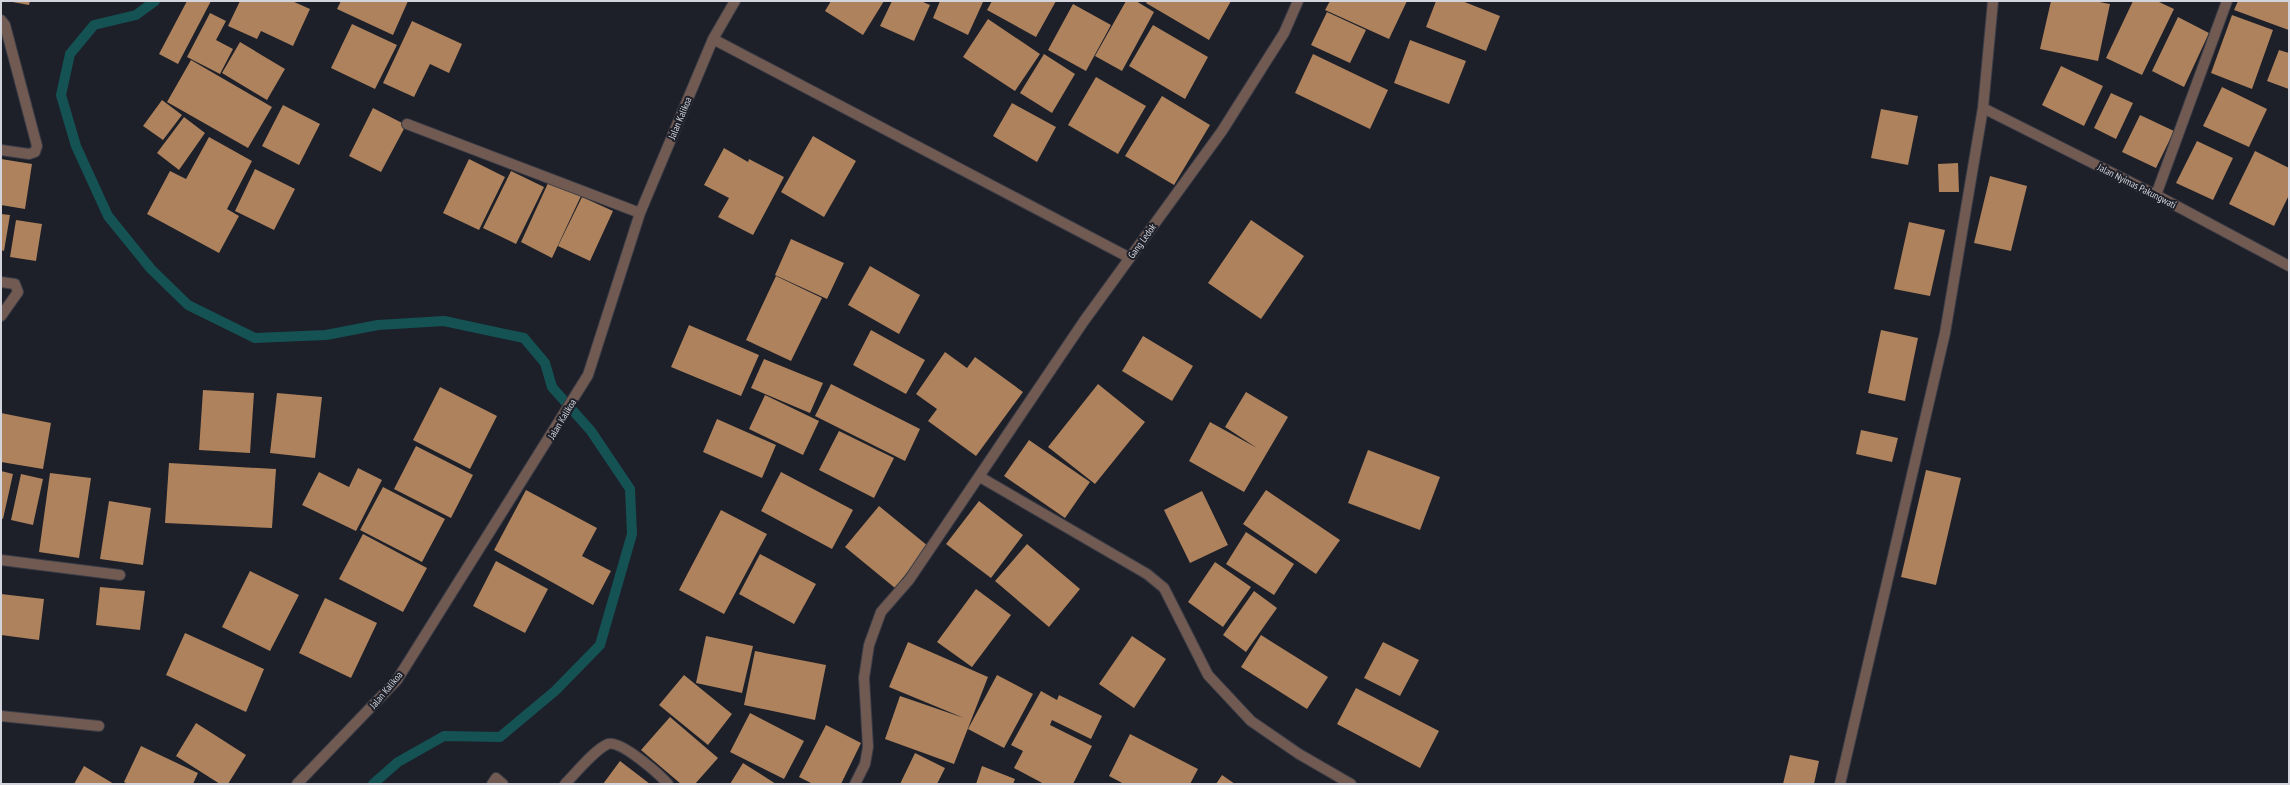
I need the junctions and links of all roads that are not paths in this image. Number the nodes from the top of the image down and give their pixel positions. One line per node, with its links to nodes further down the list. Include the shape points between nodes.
1 (735, 1): 6 (street, Jalan Kalikoa)
2 (1298, 1): 12 (street, Gang Ledok, via 1284,33 1222,131)
3 (1994, 1): 7 (street)
4 (2227, 1): 10 (street)
5 (1, 20): 9 (street, via 5,25 37,146 35,152 29,154)
6 (713, 39): 11 (street, Jalan Kalikoa); 12 (street)
7 (1983, 108): 10 (street, Jalan Nyimas Pakungwati); 28 (street, via 1945,333)
8 (407, 124): 11 (street)
9 (1, 150)
10 (2156, 195): 13 (street, Jalan Nyimas Pakungwati)
11 (640, 213): 21 (street, Jalan Kalikoa, via 588,375 552,437 397,680)
12 (1130, 258): 16 (street, Gang Ledok, via 1084,320)
13 (2289, 266)
14 (1, 282): 15 (street, via 15,284 18,292)
15 (1, 316)
16 (980, 477): 26 (street, Gang Ledok, via 909,580 881,612 868,645 864,678 868,718 865,764); 27 (street, via 1147,574 1164,588 1208,675 1251,721 1298,754)
17 (1, 560): 18 (street)
18 (120, 574)
19 (1, 716): 20 (street)
20 (99, 726)
21 (297, 784)
22 (492, 784): 23 (street, via 496,778)
23 (503, 784)
24 (565, 784): 25 (street, via 599,750 612,743 633,754)
25 (668, 784)
26 (855, 784)
27 (1351, 784)
28 (1840, 784)

